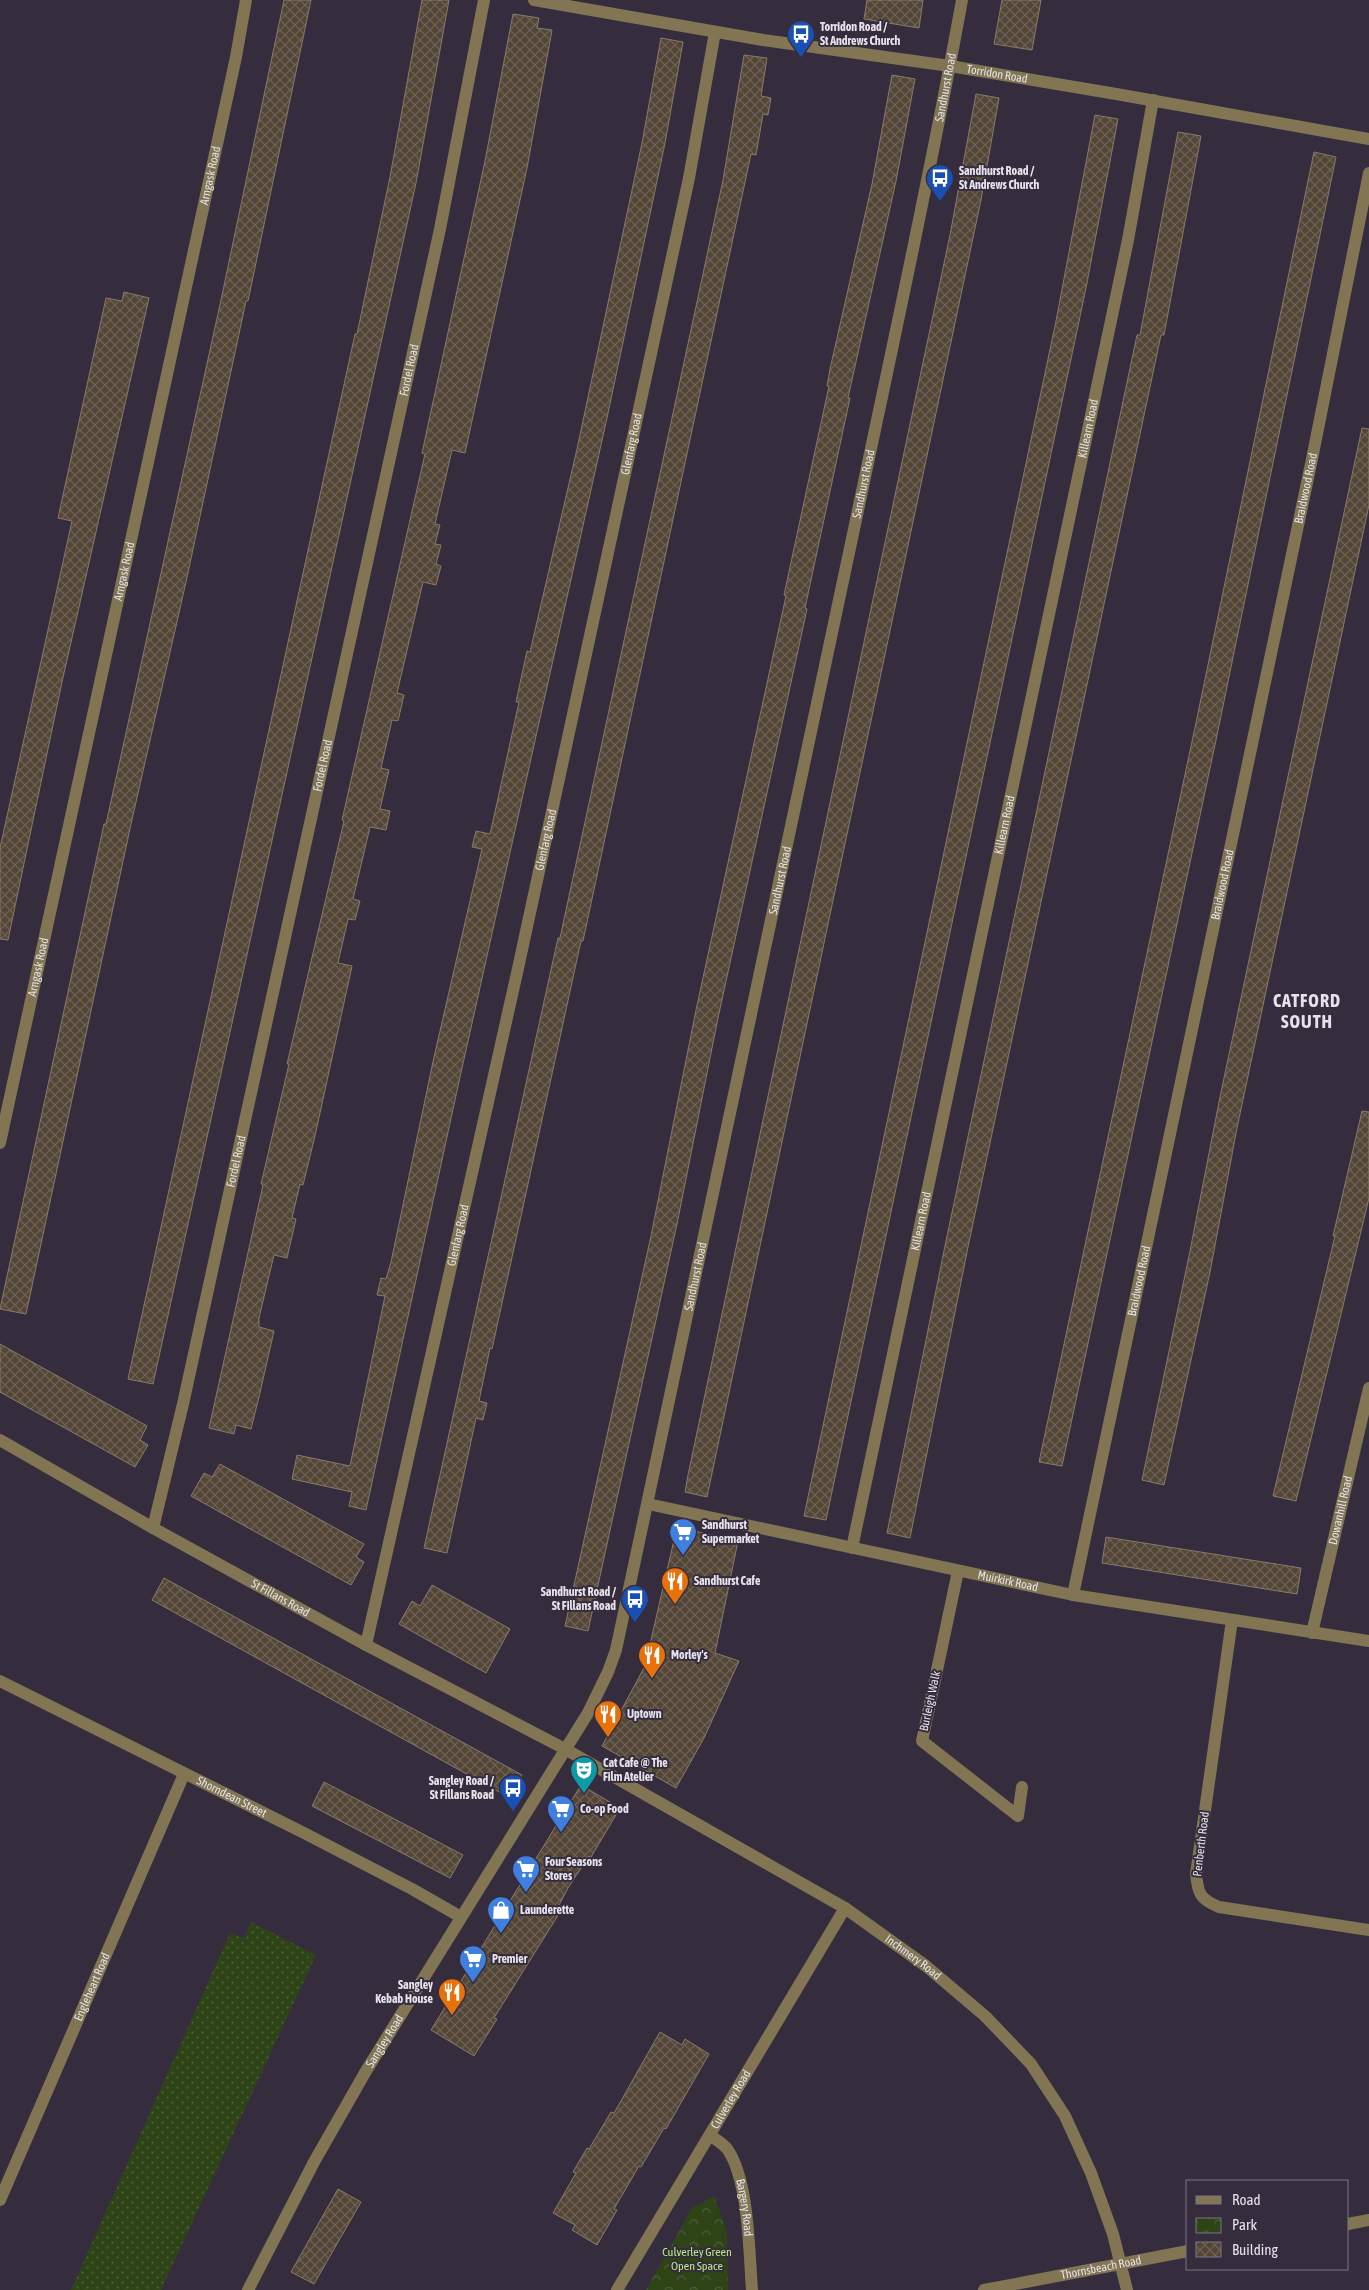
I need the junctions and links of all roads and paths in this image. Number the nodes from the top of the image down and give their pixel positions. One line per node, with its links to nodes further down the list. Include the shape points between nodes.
1 (246, 0): 10 (street, Arngask Road)
2 (484, 0): 14 (street, Fordel Road, via 440,229)
3 (534, 0): 5 (street, Torridon Road)
4 (962, 0): 6 (street, Sandhurst Road)
5 (715, 32): 6 (street, Torridon Road); 21 (street, Glenfarg Road, via 690,178 666,289)
6 (950, 66): 7 (street, Torridon Road); 13 (street, Sandhurst Road)
7 (1153, 100): 8 (street, Torridon Road); 15 (street, Killearn Road, via 1128,240)
8 (1369, 139)
9 (1369, 173): 17 (street, Braidwood Road, via 1312,459)
10 (0, 1143)
11 (1369, 1388): 19 (street, Dowanhill Road)
12 (0, 1440): 14 (street, St Fillans Road)
13 (648, 1504): 15 (street, Muirkirk Road); 23 (street, Sandhurst Road, via 612,1660 592,1706)
14 (154, 1528): 21 (street, St Fillans Road)
15 (852, 1548): 16 (street, Muirkirk Road)
16 (958, 1571): 17 (street, Muirkirk Road); 25 (street, Burleigh Walk, via 922,1741 1018,1816)
17 (1072, 1595): 18 (street, Muirkirk Road)
18 (1232, 1620): 19 (street, Muirkirk Road); 28 (street, Penberth Road, via 1196,1874 1198,1891 1206,1902 1219,1908)
19 (1312, 1633): 20 (street, Muirkirk Road)
20 (1369, 1641)
21 (366, 1645): 23 (street, St Fillans Road)
22 (0, 1682): 24 (street, Shorndean Street)
23 (565, 1749): 26 (street, Inchmery Road); 27 (street, Sangley Road)
24 (184, 1774): 27 (street, Shorndean Street, via 306,1834); 30 (street, Engleheart Road)
25 (1022, 1787)
26 (845, 1908): 29 (street, Culverley Road); 34 (street, Inchmery Road, via 926,1966 985,2016 1031,2064 1065,2116 1091,2173 1113,2234)
27 (461, 1917): 35 (street, Sangley Road, via 314,2162)
28 (1369, 1930)
29 (710, 2136): 36 (street, Culverley Road); 37 (street, Bargery Road, via 728,2150 737,2170)
30 (0, 2200)
31 (1369, 2220): 32 (street)
32 (1349, 2224)
33 (1186, 2251): 34 (street, Thornsbeach Road)
34 (1119, 2262): 38 (street, Thornsbeach Road); 39 (street, Inchmery Road)
35 (248, 2290)
36 (617, 2290)
37 (752, 2290)
38 (984, 2290)
39 (1127, 2290)

